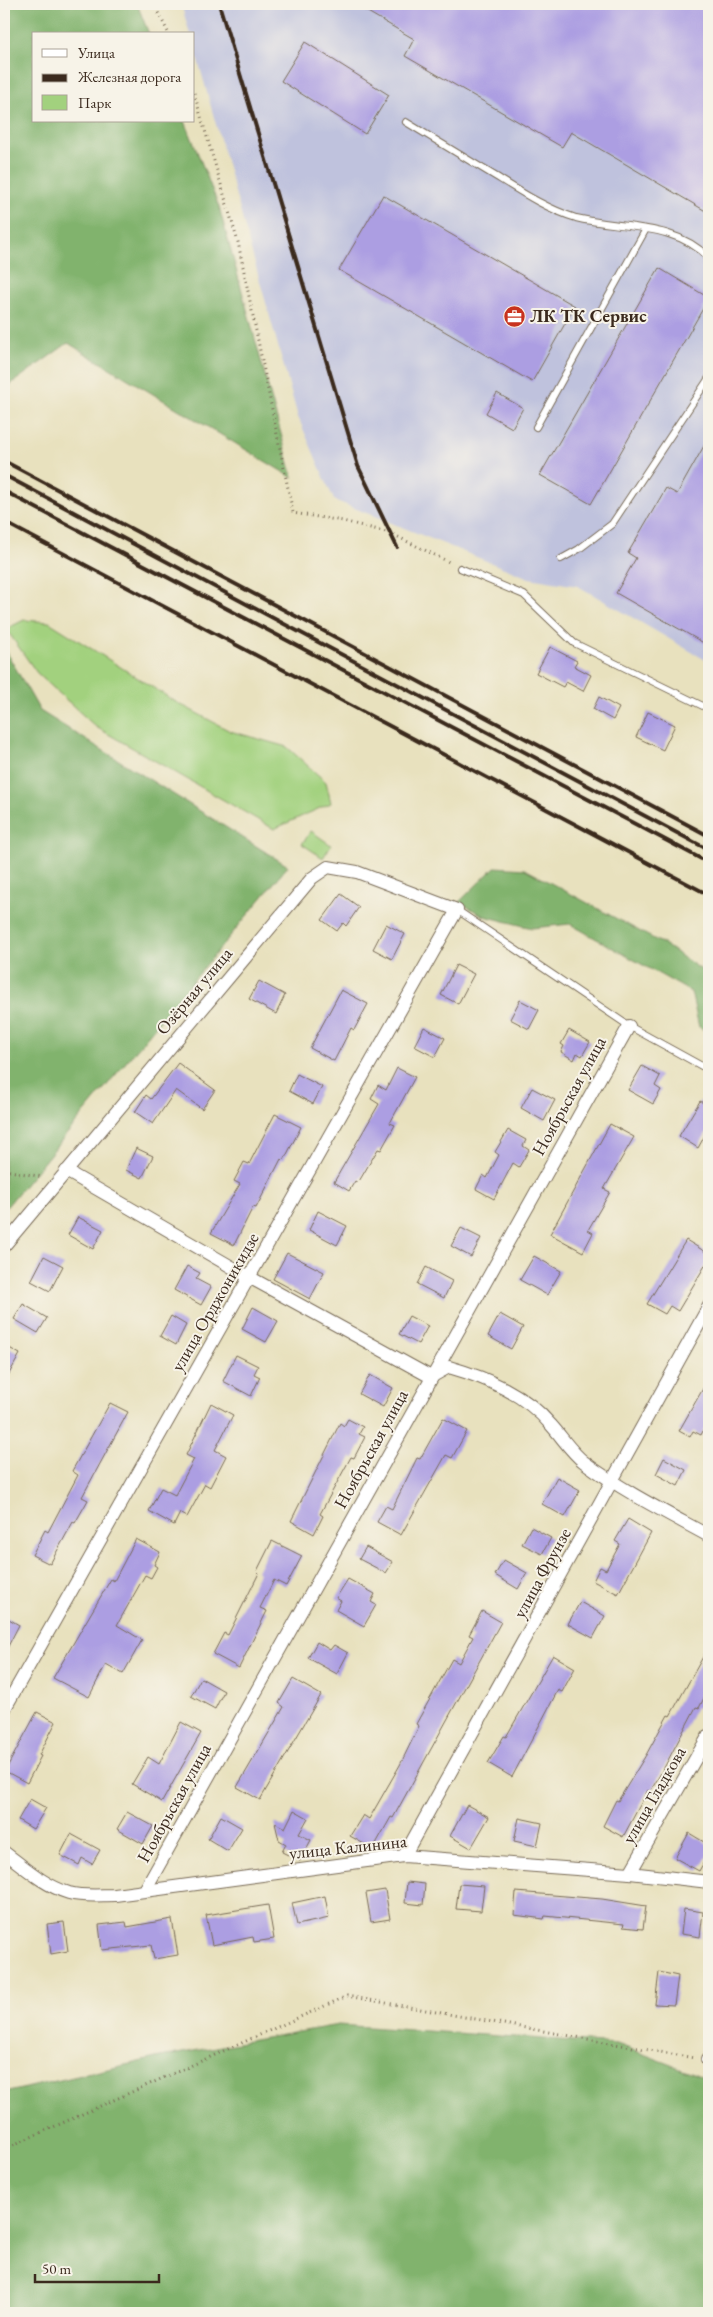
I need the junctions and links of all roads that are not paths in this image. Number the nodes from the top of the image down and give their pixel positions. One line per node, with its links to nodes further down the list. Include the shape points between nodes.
1 (406, 122): 2 (lane, via 554,210 578,218)
2 (646, 229): 3 (lane, via 668,233 703,251); 5 (lane)
3 (709, 258)
4 (709, 378): 6 (lane, via 612,524)
5 (536, 427)
6 (561, 559)
7 (460, 568): 8 (lane, via 524,595 574,643)
8 (709, 709)
9 (457, 910): 10 (lane); 12 (street, Озёрная улица, via 357,872 328,867 312,878); 14 (street, улица Орджоникидзе)
10 (629, 1026): 11 (lane); 16 (street, Ноябрьская улица)
11 (709, 1070)
12 (66, 1171): 13 (street, Озёрная улица); 14 (street)
13 (4, 1246)
14 (249, 1277): 16 (street); 19 (street, улица Орджоникидзе)
15 (709, 1306): 17 (street, улица Фрунзе)
16 (431, 1377): 17 (street, via 449,1367 500,1385 538,1412 581,1460); 25 (street, Ноябрьская улица)
17 (612, 1482): 18 (street); 22 (street, улица Фрунзе)
18 (709, 1536)
19 (4, 1710)
20 (709, 1735): 23 (street, улица Гладкова)
21 (4, 1852): 25 (street, улица Калинина, via 43,1881 69,1893 91,1896)
22 (404, 1856): 23 (street, улица Калинина); 25 (street, улица Калинина)
23 (630, 1873): 24 (street, улица Калинина)
24 (709, 1882)
25 (145, 1890)

